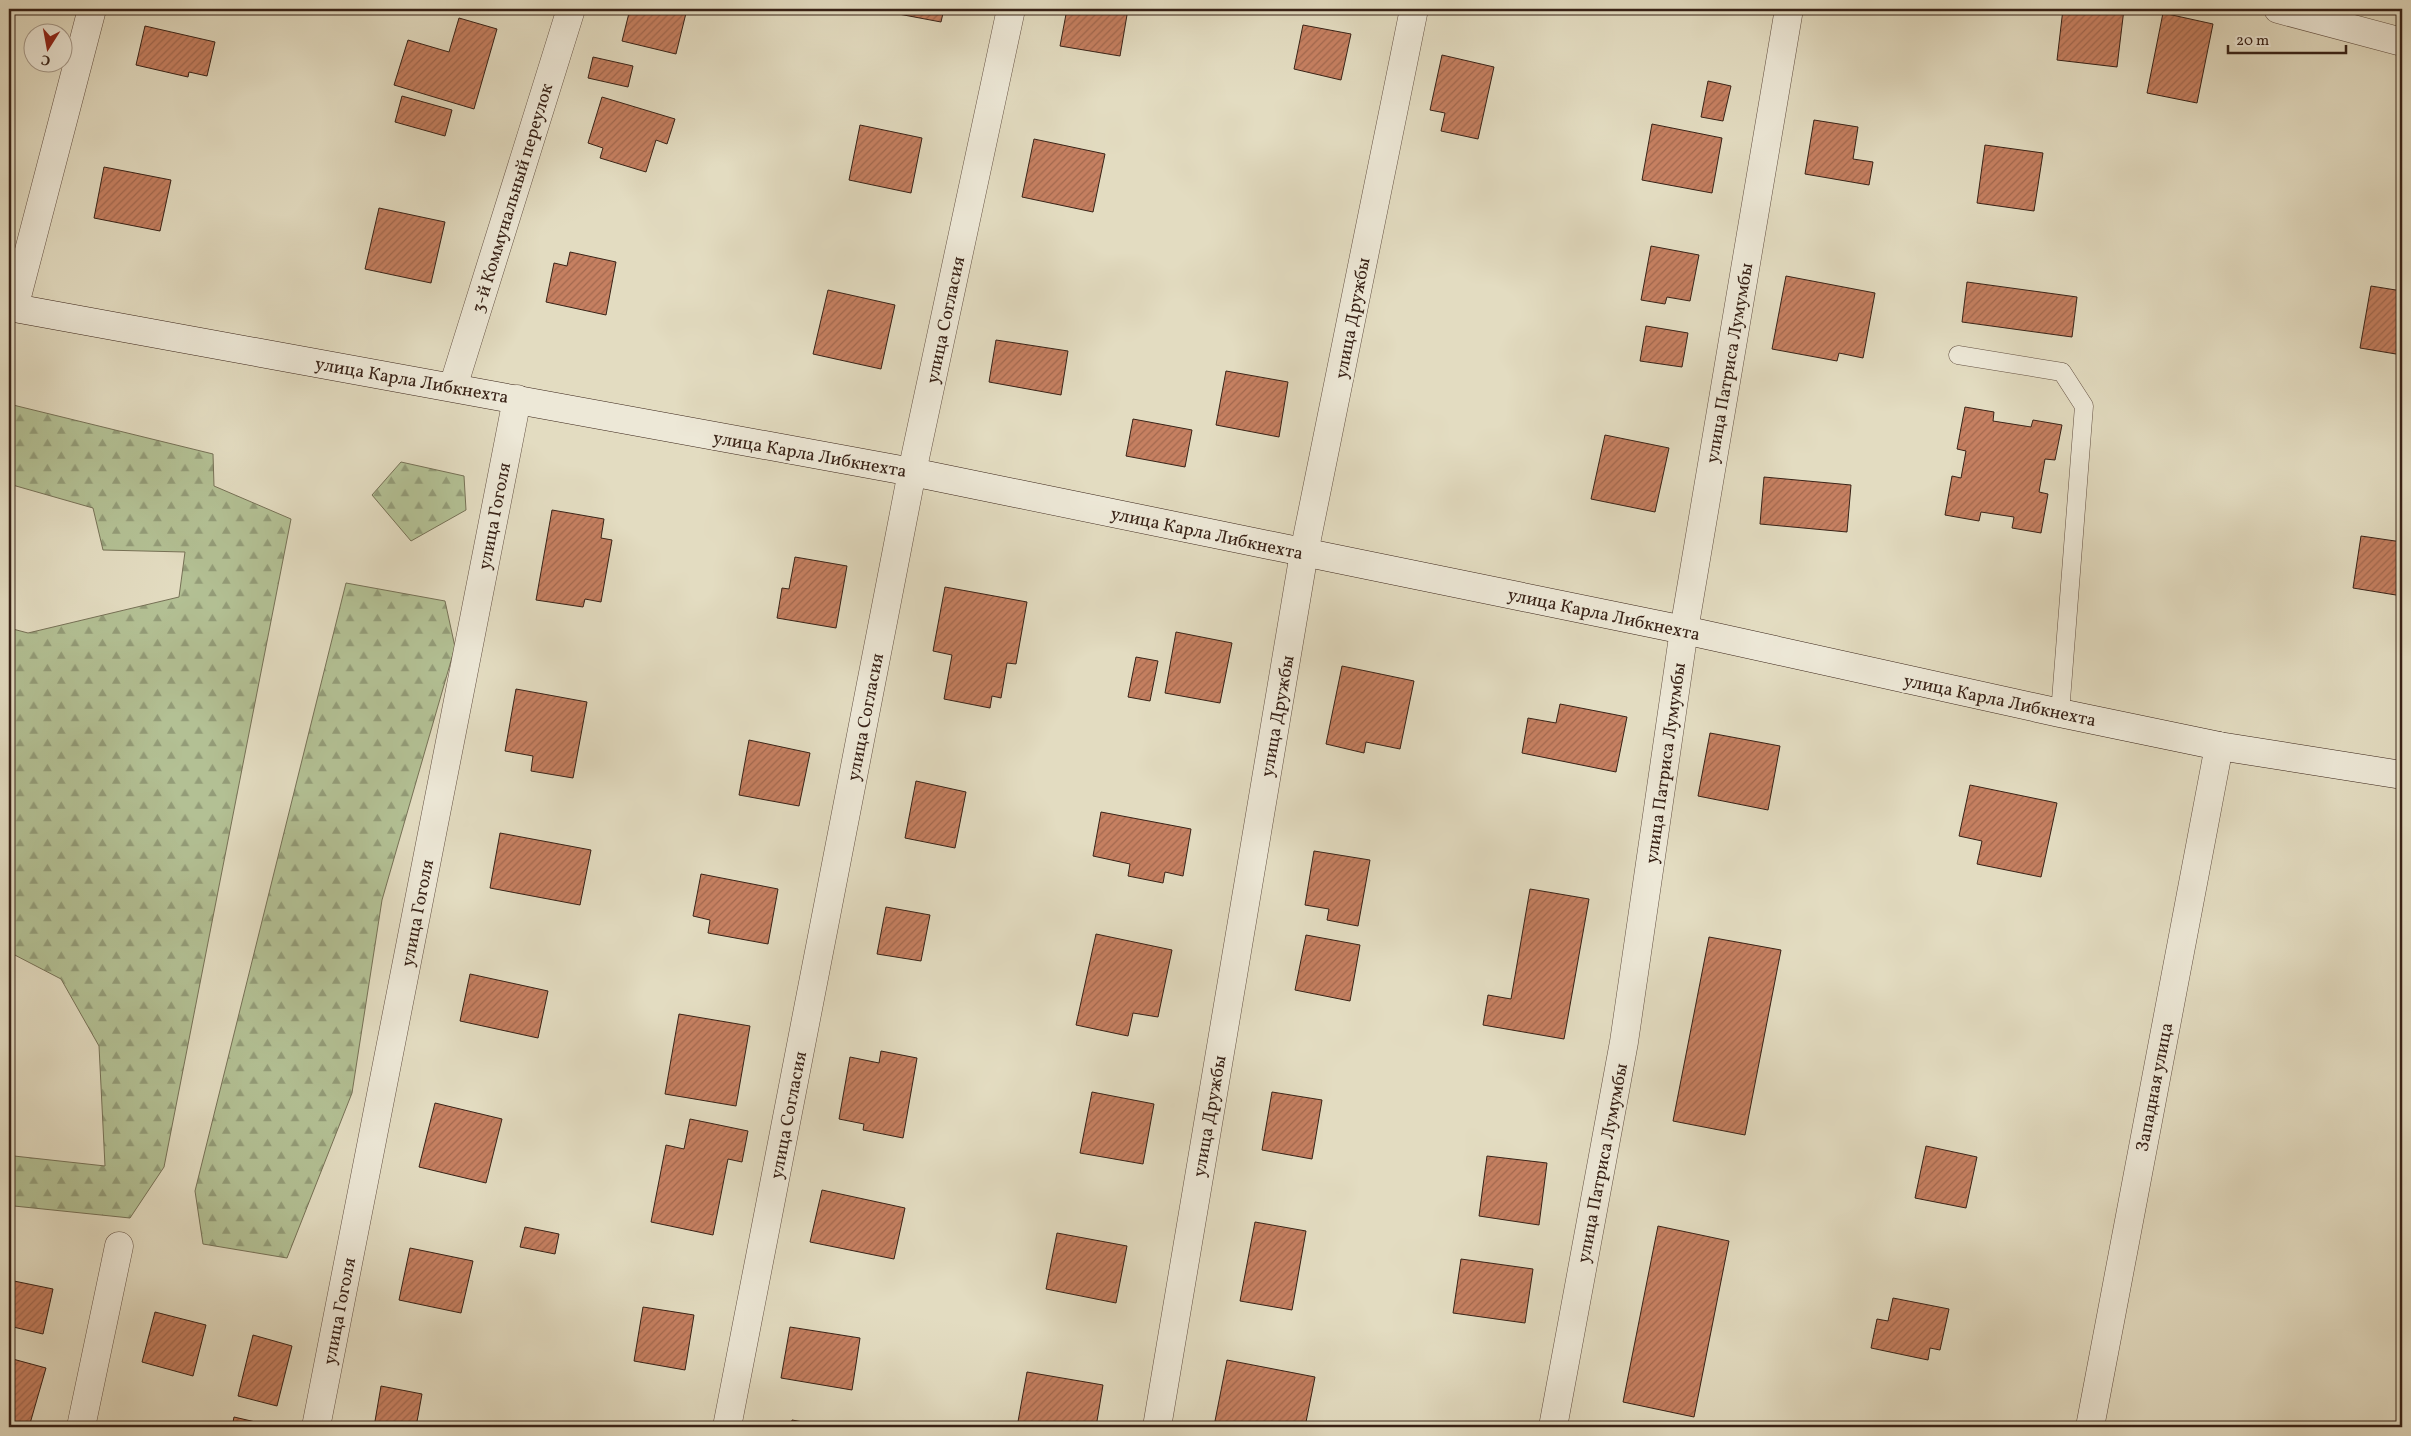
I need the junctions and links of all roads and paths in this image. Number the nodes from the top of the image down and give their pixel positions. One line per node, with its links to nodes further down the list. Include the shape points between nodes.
1 (92, 9): 8 (street)
2 (571, 9): 10 (street, 3-й Коммунальный переулок)
3 (1011, 9): 12 (street, улица Согласия)
4 (1414, 9): 13 (street, улица Дружбы)
5 (1789, 9): 14 (street, улица Патриса Лумумбы)
6 (2278, 9): 7 (street)
7 (2402, 42)
8 (11, 308): 10 (street, улица Карла Либкнехта)
9 (1958, 355): 15 (lane, via 2062,372 2084,406)
10 (453, 387): 11 (street, улица Карла Либкнехта)
11 (517, 400): 12 (street, улица Карла Либкнехта); 20 (street, улица Гоголя)
12 (912, 472): 13 (street, улица Карла Либкнехта); 21 (street, улица Согласия)
13 (1304, 553): 14 (street, улица Карла Либкнехта); 22 (street, улица Дружбы)
14 (1684, 630): 15 (street, улица Карла Либкнехта); 23 (street, улица Патриса Лумумбы, via 1624,1042)
15 (2060, 713): 16 (street, улица Карла Либкнехта)
16 (2218, 746): 17 (street, улица Карла Либкнехта); 24 (street, Западная улица)
17 (2402, 775)
18 (119, 1246): 19 (street)
19 (81, 1427)
20 (316, 1427)
21 (727, 1427)
22 (1157, 1427)
23 (1553, 1427)
24 (2090, 1427)

